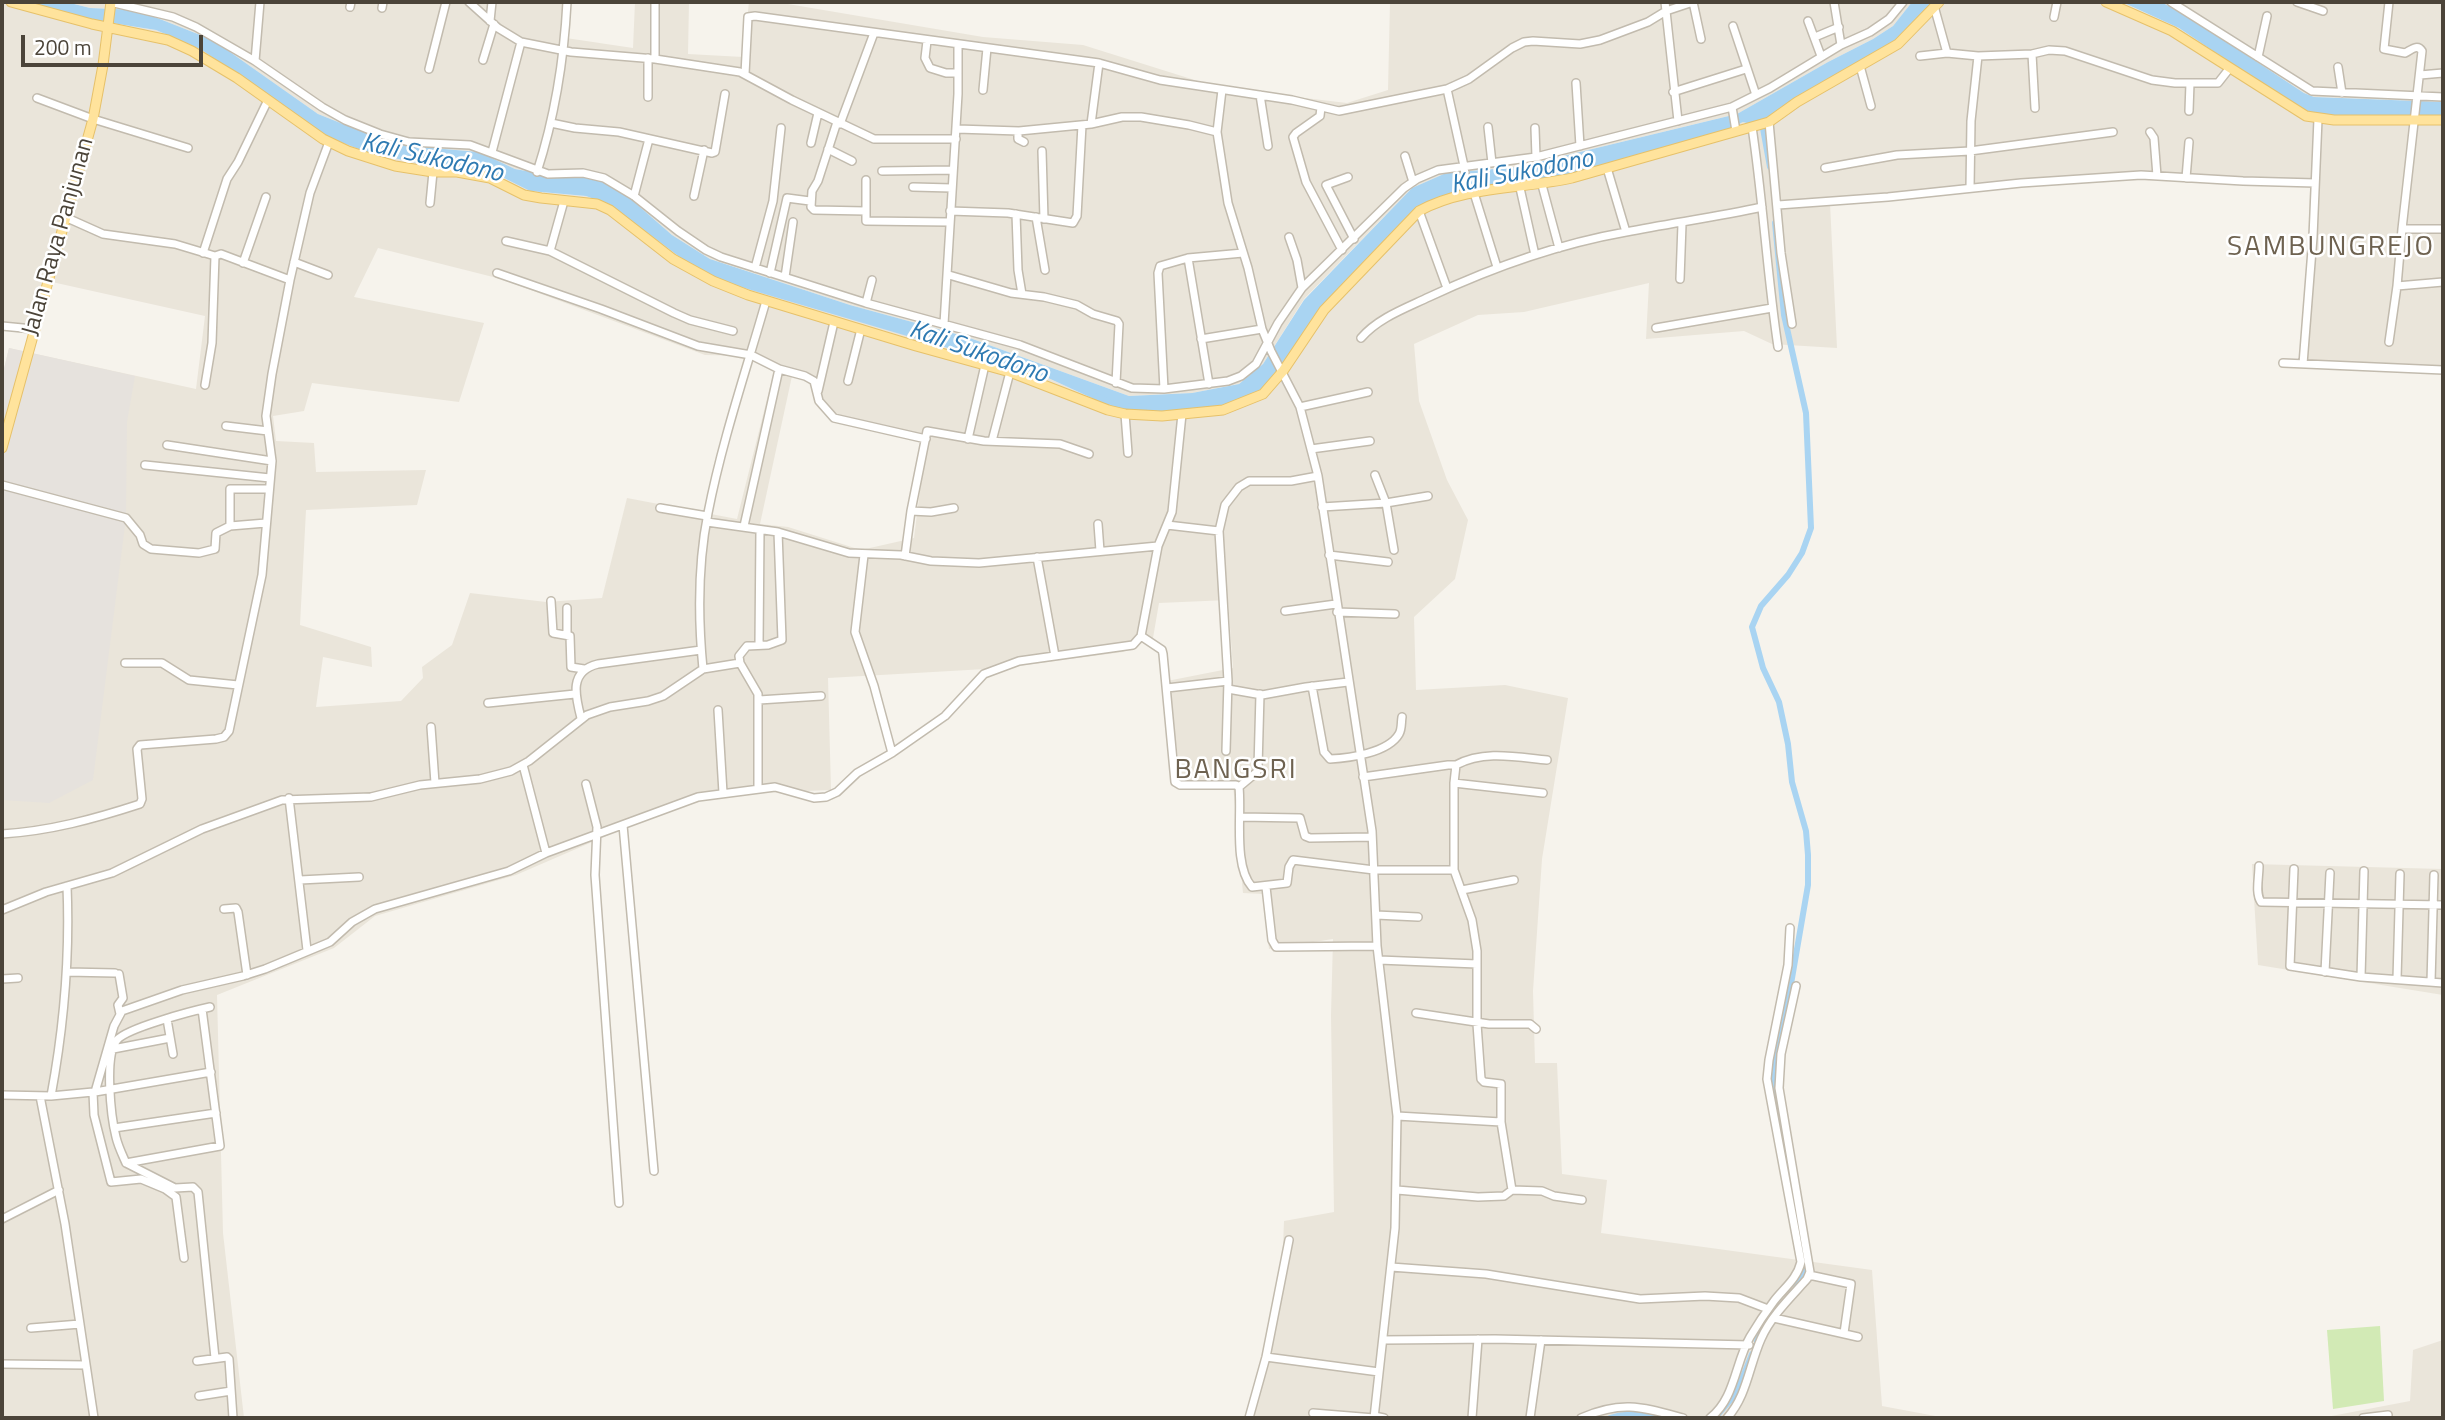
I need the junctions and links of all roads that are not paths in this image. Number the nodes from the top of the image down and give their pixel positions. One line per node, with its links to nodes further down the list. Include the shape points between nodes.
1 (11, 2): 24 (main road)
2 (260, 2): 43 (street)
3 (446, 2): 48 (street)
4 (469, 2): 23 (street)
5 (492, 2): 23 (street)
6 (567, 2): 35 (street)
7 (655, 2): 42 (street)
8 (1665, 2): 18 (street)
9 (1834, 2): 26 (street)
10 (1903, 2): 33 (street, via 1882,25)
11 (2057, 2): 21 (street)
12 (2106, 2): 50 (main road, via 2172,31)
13 (2171, 2): 41 (street)
14 (2297, 2): 19 (street)
15 (2389, 2): 54 (street, via 2384,49 2420,49)
16 (111, 3): 24 (main road, Jalan Raya Panjunan); 43 (street, via 173,17)
17 (1937, 4): 36 (street); 46 (main road, via 1898,44)
18 (1666, 11): 29 (street, via 1693,2); 57 (street, via 1648,23 1600,40 1524,43); 60 (street)
19 (2323, 11)
20 (2267, 16): 41 (street)
21 (2054, 17)
22 (1808, 21): 28 (street)
23 (492, 23): 31 (street); 44 (street)
24 (108, 26): 69 (main road, via 168,40 192,51); 76 (main road, Jalan Raya Panjunan)
25 (1733, 26): 49 (street)
26 (1839, 27): 28 (street); 33 (street)
27 (874, 33): 30 (street); 53 (street, via 748,17); 82 (street)
28 (1815, 37): 40 (street)
29 (1700, 39)
30 (928, 41): 32 (street); 51 (street, via 925,58 930,68)
31 (521, 42): 35 (street); 108 (street)
32 (958, 44): 34 (street); 51 (street)
33 (1841, 45): 40 (street)
34 (987, 48): 45 (street); 58 (street)
35 (564, 51): 42 (street); 81 (street)
36 (1947, 53): 38 (street); 39 (street)
37 (2032, 54): 39 (street); 56 (street, via 2065,51 2152,80); 72 (street)
38 (1920, 56)
39 (1978, 56): 107 (street)
40 (1821, 57): 64 (street)
41 (2258, 57): 62 (street, via 2309,90)
42 (652, 59): 53 (street); 65 (street)
43 (255, 61): 108 (street, via 322,107 380,134 409,142 462,143)
44 (483, 61)
45 (1099, 63): 59 (street, via 1160,80); 83 (street)
46 (1860, 66): 70 (street); 85 (main road)
47 (2338, 67): 62 (street)
48 (429, 69)
49 (1746, 69): 60 (street); 64 (street)
50 (2229, 69): 56 (street, via 2218,83); 77 (main road, via 2300,114)
51 (958, 73): 89 (street)
52 (2443, 73): 54 (street)
53 (745, 74): 75 (street)
54 (2420, 75): 68 (street)
55 (1576, 83): 102 (street)
56 (2190, 83): 74 (street)
57 (1447, 89): 71 (street, via 1350,110); 113 (street)
58 (983, 90)
59 (1222, 90): 63 (street); 92 (street)
60 (1673, 92): 80 (street)
61 (725, 93): 105 (street, via 715,152)
62 (2342, 93): 68 (street)
63 (1260, 95): 71 (street); 101 (street)
64 (1756, 95): 73 (street)
65 (648, 97)
66 (2443, 97): 68 (street)
67 (37, 98): 76 (street)
68 (2416, 98): 78 (street)
69 (268, 100): 97 (main road); 158 (street, via 227,180)
70 (1871, 106)
71 (1321, 107): 156 (street, via 1320,116 1296,133 1293,141 1306,182)
72 (2035, 108)
73 (1732, 110): 80 (street); 90 (street)
74 (2189, 111)
75 (818, 113): 82 (street); 100 (street)
76 (89, 118): 103 (street); 144 (main road, Jalan Raya Panjunan)
77 (2318, 119): 78 (main road); 125 (street)
78 (2414, 119): 79 (main road); 149 (street)
79 (2443, 120)
80 (1678, 121): 102 (street)
81 (551, 123): 95 (street); 119 (street)
82 (839, 123): 96 (street, via 879,140); 104 (street)
83 (1091, 124): 84 (street); 92 (street, via 1141,117)
84 (1082, 125): 91 (street); 145 (street, via 1076,221 1069,224)
85 (1760, 125): 90 (main road); 138 (street); 139 (street)
86 (1488, 127): 112 (street)
87 (781, 128): 166 (street, via 773,201)
88 (1535, 128): 110 (street)
89 (957, 129): 91 (street); 96 (street)
90 (1736, 129): 115 (main road)
91 (1018, 131): 98 (street, via 1018,139)
92 (1217, 132): 159 (street, via 1228,203)
93 (2113, 132): 107 (street)
94 (2150, 132): 120 (street)
95 (649, 139): 105 (street); 132 (street)
96 (956, 139): 116 (street)
97 (329, 142): 118 (main road, via 395,166); 163 (street, via 310,193)
98 (1024, 142)
99 (2189, 142): 122 (street)
100 (811, 143)
101 (1268, 146)
102 (1580, 146): 110 (street)
103 (188, 148)
104 (828, 149): 111 (street); 136 (street)
105 (704, 150): 133 (street)
106 (1042, 151): 145 (street)
107 (1970, 151): 114 (street, via 1897,155); 130 (street)
108 (492, 152): 119 (street)
109 (1405, 156): 124 (street)
110 (1536, 157): 112 (street)
111 (852, 161)
112 (1492, 163): 113 (street)
113 (1464, 168): 124 (street, via 1431,173); 131 (street)
114 (1825, 168)
115 (1607, 169): 126 (main road); 151 (street)
116 (953, 170): 117 (street); 128 (street)
117 (882, 171)
118 (433, 172): 135 (main road, via 472,174 524,195); 137 (street)
119 (537, 172): 132 (street, via 595,175)
120 (2157, 176): 122 (street); 130 (street)
121 (1348, 177): 153 (street, via 1326,186)
122 (2186, 178): 125 (street)
123 (866, 180): 140 (street)
124 (1413, 182): 153 (street)
125 (2315, 183): 200 (street)
126 (1542, 184): 129 (main road); 155 (street)
127 (913, 187): 128 (street)
128 (952, 188): 141 (street)
129 (1520, 188): 131 (main road); 160 (street)
130 (1970, 188): 138 (street)
131 (1469, 193): 142 (main road); 165 (street)
132 (634, 196): 166 (street, via 706,250)
133 (694, 196)
134 (266, 197): 164 (street)
135 (564, 201): 157 (street); 181 (main road, via 610,209 691,270)
136 (810, 201): 140 (street, via 814,210); 168 (street, via 787,198)
137 (430, 203)
138 (1778, 205): 186 (street)
139 (1762, 207): 148 (street); 183 (street)
140 (866, 211): 147 (street, via 866,221 871,222)
141 (950, 211): 143 (street); 147 (street)
142 (1419, 211): 179 (street); 204 (main road, via 1324,310)
143 (1016, 214): 145 (street); 180 (street)
144 (65, 217): 158 (street, via 103,234 175,244); 189 (main road, Jalan Raya Panjunan)
145 (1040, 218): 167 (street)
146 (793, 222): 172 (street)
147 (949, 222): 171 (street)
148 (1682, 224): 151 (street); 173 (street)
149 (2402, 229): 150 (street); 177 (street)
150 (2443, 229)
151 (1626, 232): 155 (street)
152 (1289, 237): 178 (street)
153 (1354, 239): 156 (street)
154 (506, 241): 157 (street)
155 (1559, 248): 160 (street)
156 (1342, 250): 178 (street)
157 (550, 251): 192 (street, via 690,320)
158 (203, 253): 161 (street)
159 (1243, 253): 162 (street); 190 (street)
160 (1535, 255): 165 (street)
161 (215, 256): 164 (street); 209 (street)
162 (1188, 258): 194 (street); 210 (street, via 1163,264 1159,270)
163 (294, 262): 170 (street); 175 (street)
164 (243, 263): 175 (street)
165 (1497, 267): 179 (street)
166 (755, 268): 168 (street)
167 (1045, 270)
168 (770, 272): 172 (street)
169 (497, 273): 198 (street, via 698,346)
170 (328, 275)
171 (949, 275): 180 (street); 185 (street)
172 (785, 277): 182 (street)
173 (1680, 279)
174 (872, 280): 182 (street)
175 (290, 281): 217 (street, via 267,406)
176 (2443, 282): 177 (street)
177 (2397, 286): 195 (street)
178 (1302, 288): 196 (street)
179 (1447, 288): 193 (street, via 1397,312)
180 (1022, 294): 207 (street, via 1076,305 1117,321)
181 (765, 300): 184 (main road); 198 (street)
182 (866, 303): 185 (street)
183 (1772, 308): 188 (street); 197 (street)
184 (834, 322): 191 (main road); 212 (street)
185 (944, 324): 207 (street, via 1043,353)
186 (1792, 324)
187 (2, 326): 189 (street)
188 (1656, 328)
189 (28, 329): 223 (main road, Jalan Raya Panjunan)
190 (1262, 329): 194 (street); 196 (street)
191 (860, 330): 201 (main road); 206 (street)
192 (733, 331)
193 (1361, 338)
194 (1201, 339): 208 (street)
195 (2389, 342)
196 (1269, 347): 204 (street); 208 (street, via 1246,373)
197 (1778, 347)
198 (751, 355): 202 (street); 240 (street)
199 (2283, 363): 200 (street)
200 (2303, 364): 203 (street)
201 (985, 365): 205 (main road); 219 (street)
202 (779, 369): 212 (street, via 814,381); 245 (street)
203 (2443, 370)
204 (1283, 371): 213 (street); 215 (main road, via 1263,394 1241,404)
205 (1010, 372): 214 (main road); 220 (street)
206 (848, 381)
207 (1116, 383): 210 (street)
208 (1209, 384): 210 (street)
209 (205, 385)
210 (1164, 389)
211 (1368, 392): 213 (street)
212 (817, 395): 218 (street, via 827,412 839,420)
213 (1300, 407): 224 (street)
214 (1125, 414): 215 (main road); 225 (street)
215 (1182, 414): 243 (street)
216 (226, 426): 217 (street)
217 (268, 431): 227 (street)
218 (926, 439): 219 (street, via 927,431); 239 (street)
219 (968, 439): 220 (street)
220 (992, 441): 226 (street, via 1060,444)
221 (1370, 441): 224 (street)
222 (167, 445): 227 (street)
223 (2, 448)
224 (1311, 449): 230 (street)
225 (1128, 453)
226 (1088, 454)
227 (272, 461): 231 (street)
228 (145, 465): 231 (street)
229 (1375, 475): 235 (street)
230 (1318, 476): 238 (street); 247 (street, via 1249,481 1225,505)
231 (270, 478): 233 (street)
232 (2, 485): 244 (street, via 126,518 151,549 212,550 216,533)
233 (269, 489): 241 (street); 244 (street, via 230,489)
234 (1428, 496): 235 (street)
235 (1386, 503): 238 (street); 250 (street)
236 (660, 508): 240 (street)
237 (954, 508): 239 (street)
238 (1322, 508): 253 (street)
239 (911, 512): 254 (street)
240 (707, 519): 245 (street); 265 (street)
241 (266, 523): 244 (street); 272 (street, via 262,575)
242 (1098, 524): 251 (street)
243 (1167, 525): 247 (street); 249 (street)
244 (230, 526)
245 (744, 526): 246 (street)
246 (760, 530): 248 (street); 264 (street)
247 (1219, 531): 273 (street)
248 (778, 532): 252 (street); 264 (street, via 782,637 778,643)
249 (1158, 547): 251 (street); 263 (street)
250 (1394, 550)
251 (1100, 551): 255 (street)
252 (864, 555): 254 (street); 286 (street, via 855,632)
253 (1329, 555): 256 (street); 259 (street)
254 (905, 556): 255 (street, via 979,563)
255 (1037, 557): 266 (street)
256 (1388, 562)
257 (551, 601): 262 (street, via 553,633)
258 (567, 608): 262 (street)
259 (1337, 608): 260 (street); 261 (street); 271 (street)
260 (1285, 611)
261 (1395, 614)
262 (567, 635): 270 (street, via 571,667)
263 (1141, 636): 266 (street, via 1133,645); 275 (street, via 1162,650)
264 (759, 645): 268 (street, via 743,649)
265 (701, 650): 269 (street); 270 (street, via 598,664)
266 (1055, 656): 286 (street, via 1019,661 984,674 945,716)
267 (125, 663): 272 (street, via 162,663 190,680)
268 (740, 663): 269 (street); 279 (street)
269 (703, 669): 283 (street, via 663,696)
270 (584, 670): 276 (street)
271 (1348, 682): 274 (street); 287 (street)
272 (238, 685): 302 (street, via 224,737 145,743 137,749 140,804 72,825)
273 (1228, 685): 275 (street); 277 (street); 285 (street)
274 (1312, 686): 277 (street); 287 (street, via 1326,757)
275 (1167, 688): 295 (street, via 1175,782)
276 (575, 694): 280 (street); 283 (street)
277 (1260, 694): 295 (street, via 1258,768)
278 (821, 696): 279 (street)
279 (758, 700): 296 (street)
280 (488, 703)
281 (718, 710): 297 (street)
282 (1402, 717): 287 (street, via 1397,737)
283 (581, 718): 289 (street)
284 (431, 727): 292 (street)
285 (1226, 751)
286 (892, 753): 296 (street, via 826,797 775,787)
287 (1360, 757): 291 (street)
288 (1547, 760): 290 (street, via 1477,756)
289 (523, 765): 292 (street, via 480,779); 305 (street)
290 (1456, 765): 291 (street); 293 (street)
291 (1363, 777): 304 (street)
292 (435, 783): 299 (street, via 371,797)
293 (1454, 783): 298 (street); 309 (street)
294 (586, 784): 303 (street, via 597,827)
295 (1239, 787): 300 (street)
296 (758, 789): 297 (street)
297 (723, 793): 301 (street, via 698,797)
298 (1543, 793)
299 (289, 798): 315 (street); 317 (street, via 218,822 112,873)
300 (1240, 817): 304 (street, via 1300,818 1310,838); 318 (street, via 1240,850 1248,882 1252,887)
301 (623, 825): 303 (street); 364 (street)
302 (2, 834)
303 (595, 836): 305 (street); 369 (street)
304 (1372, 837): 308 (street)
305 (546, 853): 332 (street, via 486,879 375,909 330,942)
306 (2259, 866): 320 (street, via 2259,902)
307 (2294, 869): 320 (street)
308 (1374, 870): 309 (street); 318 (street, via 1293,860 1287,883); 328 (street)
309 (1454, 870): 319 (street)
310 (2364, 870): 322 (street)
311 (2330, 873): 321 (street)
312 (2399, 874): 323 (street)
313 (2434, 875): 325 (street)
314 (359, 877): 315 (street)
315 (300, 880): 332 (street)
316 (1514, 880): 319 (street)
317 (67, 886): 327 (street); 335 (street)
318 (1266, 887): 331 (street, via 1276,947)
319 (1462, 890): 334 (street, via 1472,920)
320 (2292, 902): 321 (street); 336 (street, via 2290,967)
321 (2327, 902): 322 (street); 336 (street)
322 (2362, 904): 323 (street); 338 (street)
323 (2397, 905): 325 (street); 341 (street)
324 (2443, 905): 325 (street)
325 (2432, 907): 342 (street)
326 (224, 909): 337 (street, via 238,912)
327 (2, 910)
328 (1377, 915): 329 (street); 331 (street)
329 (1418, 917)
330 (1790, 928): 375 (street, via 1788,965 1767,1079 1801,1262 1795,1277)
331 (1377, 946): 333 (street)
332 (307, 950): 337 (street)
333 (1381, 960): 334 (street); 360 (street)
334 (1477, 964): 348 (street)
335 (67, 972): 346 (street, via 117,974 123,998); 358 (street)
336 (2325, 972): 338 (street)
337 (247, 975): 346 (street, via 182,990)
338 (2361, 977): 341 (street)
339 (18, 978): 340 (street)
340 (2, 979)
341 (2397, 979): 342 (street)
342 (2431, 982): 343 (street)
343 (2443, 983)
344 (1796, 986): 374 (street, via 1779,1088)
345 (1416, 1013): 348 (street)
346 (120, 1014): 355 (street)
347 (167, 1019): 350 (street); 351 (street, via 123,1035); 353 (street, via 206,1008)
348 (1477, 1023): 349 (street, via 1530,1024); 361 (street, via 1481,1079 1501,1084)
349 (1536, 1029)
350 (170, 1038): 351 (street); 352 (street)
351 (113, 1049): 354 (street)
352 (173, 1055)
353 (211, 1072): 354 (street); 359 (street)
354 (111, 1090): 355 (street); 362 (street)
355 (94, 1092): 358 (street); 372 (street, via 94,1115 111,1181 141,1179 176,1197)
356 (2, 1095): 357 (street)
357 (40, 1096): 358 (street); 365 (street)
358 (51, 1096)
359 (216, 1113): 362 (street); 363 (street, via 218,1147)
360 (1397, 1116): 361 (street); 366 (street)
361 (1501, 1122): 367 (street)
362 (114, 1128): 363 (street)
363 (126, 1163): 386 (street, via 175,1188 193,1187 198,1192)
364 (654, 1171)
365 (59, 1189): 370 (street); 377 (street)
366 (1397, 1190): 367 (street, via 1478,1197 1504,1196); 373 (street)
367 (1512, 1190): 368 (street)
368 (1582, 1200)
369 (620, 1203)
370 (2, 1219)
371 (1289, 1240): 385 (street)
372 (184, 1258)
373 (1391, 1267): 375 (street, via 1486,1274 1640,1299 1739,1298); 382 (street)
374 (1809, 1275): 376 (street); 379 (street, via 1851,1284)
375 (1768, 1308): 384 (street)
376 (1774, 1318): 379 (street); 384 (street)
377 (80, 1324): 378 (street); 389 (street)
378 (31, 1328)
379 (1844, 1333): 380 (street)
380 (1858, 1336)
381 (1478, 1339): 382 (street); 383 (street); 400 (street)
382 (1383, 1340): 390 (street)
383 (1541, 1340): 384 (street); 401 (street)
384 (1752, 1346): 404 (street); 405 (street, via 1740,1400)
385 (1266, 1357): 390 (street); 398 (street)
386 (215, 1359): 387 (street); 391 (street, via 230,1360)
387 (197, 1361)
388 (2, 1364): 389 (street)
389 (86, 1365): 396 (street)
390 (1379, 1372): 395 (street)
391 (231, 1391): 392 (street); 397 (street)
392 (198, 1396)
393 (1313, 1413): 395 (street)
394 (2388, 1415): 406 (street)
395 (1374, 1416): 399 (street)
396 (94, 1418)
397 (233, 1418)
398 (1249, 1418)
399 (1384, 1418)
400 (1472, 1418)
401 (1530, 1418)
402 (1581, 1418): 403 (street, via 1621,1407 1653,1409)
403 (1683, 1418)
404 (1710, 1418)
405 (1727, 1418)
406 (2363, 1418)

